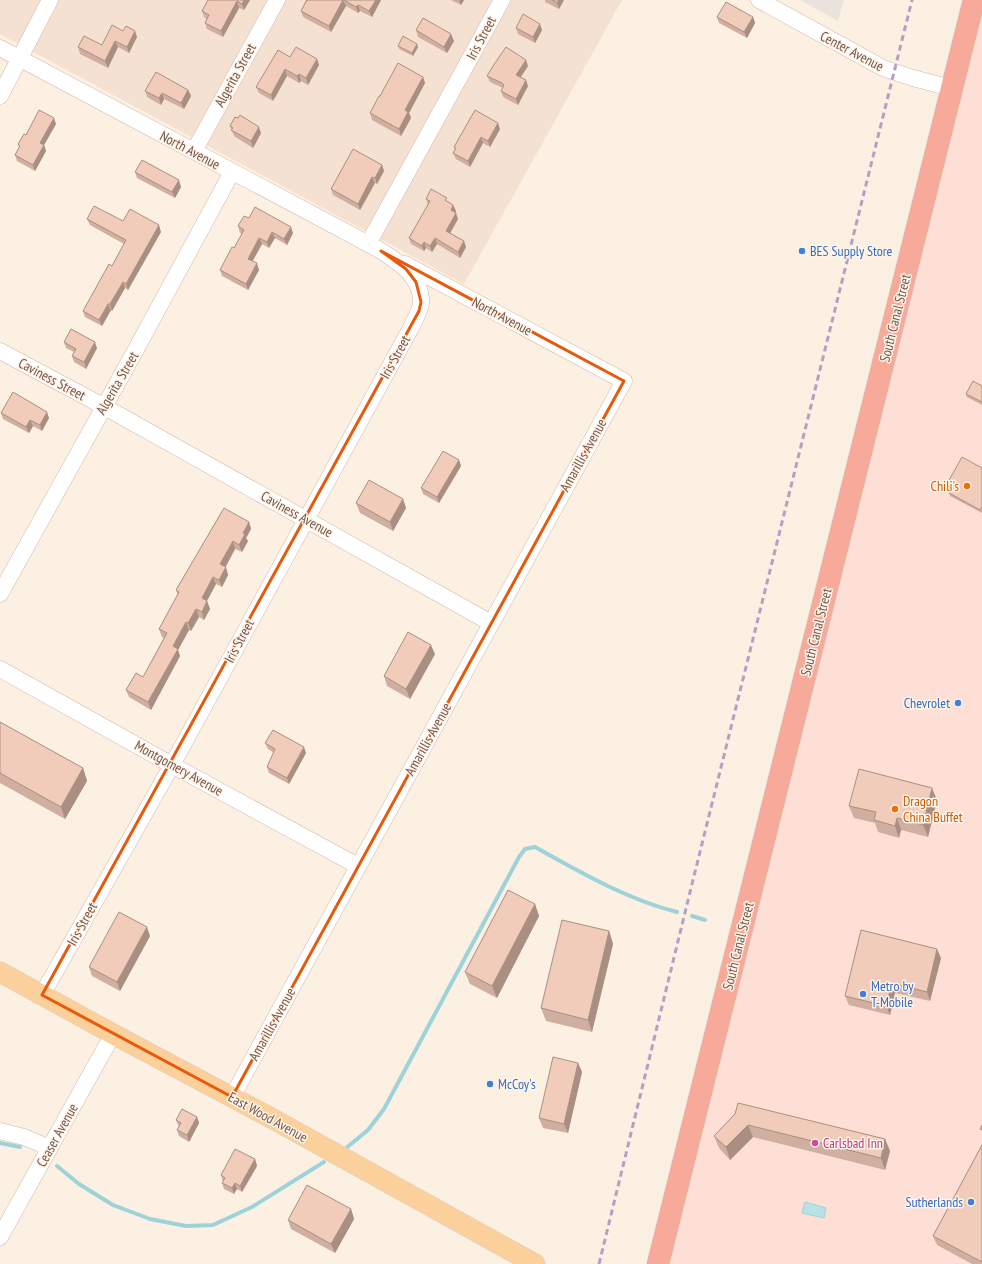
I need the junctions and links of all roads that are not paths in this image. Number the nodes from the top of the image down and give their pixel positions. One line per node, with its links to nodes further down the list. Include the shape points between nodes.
1 (50, 0): 7 (street)
2 (277, 0): 10 (street, Algerita Street)
3 (502, 0): 12 (street, Iris Street)
4 (759, 0): 8 (street, Center Avenue, via 883,68)
5 (974, 0): 8 (highway, South Canal Street)
6 (0, 48): 7 (street, North Avenue)
7 (20, 58): 9 (street); 10 (street, North Avenue)
8 (951, 88): 31 (highway, South Canal Street)
9 (0, 96)
10 (194, 151): 11 (street, North Avenue)
11 (232, 172): 12 (street, North Avenue); 16 (street, Algerita Street)
12 (375, 248): 13 (street, North Avenue, via 406,269); 15 (street, North Avenue)
13 (416, 282): 17 (street, Iris Street, via 421,302 419,311)
14 (0, 351): 16 (street, Caviness Street)
15 (624, 381): 19 (street, Amarillis Avenue)
16 (103, 406): 17 (street, Caviness Avenue); 18 (street, Algerita Street)
17 (306, 519): 19 (street, Caviness Avenue); 21 (street, Iris Street)
18 (0, 594)
19 (491, 623): 22 (street, Amarillis Avenue)
20 (0, 669): 21 (street, Montgomery Avenue)
21 (172, 765): 22 (street, Montgomery Avenue); 24 (street, Iris Street)
22 (358, 866): 26 (street, Amarillis Avenue)
23 (0, 972): 24 (main road, East Wood Avenue)
24 (42, 995): 25 (main road, East Wood Avenue)
25 (113, 1034): 26 (main road, East Wood Avenue); 28 (street, Ceaser Avenue)
26 (232, 1097): 30 (main road, East Wood Avenue)
27 (0, 1131): 28 (street, via 24,1137)
28 (50, 1148): 29 (street, Ceaser Avenue)
29 (0, 1236)
30 (535, 1264)
31 (658, 1264)

